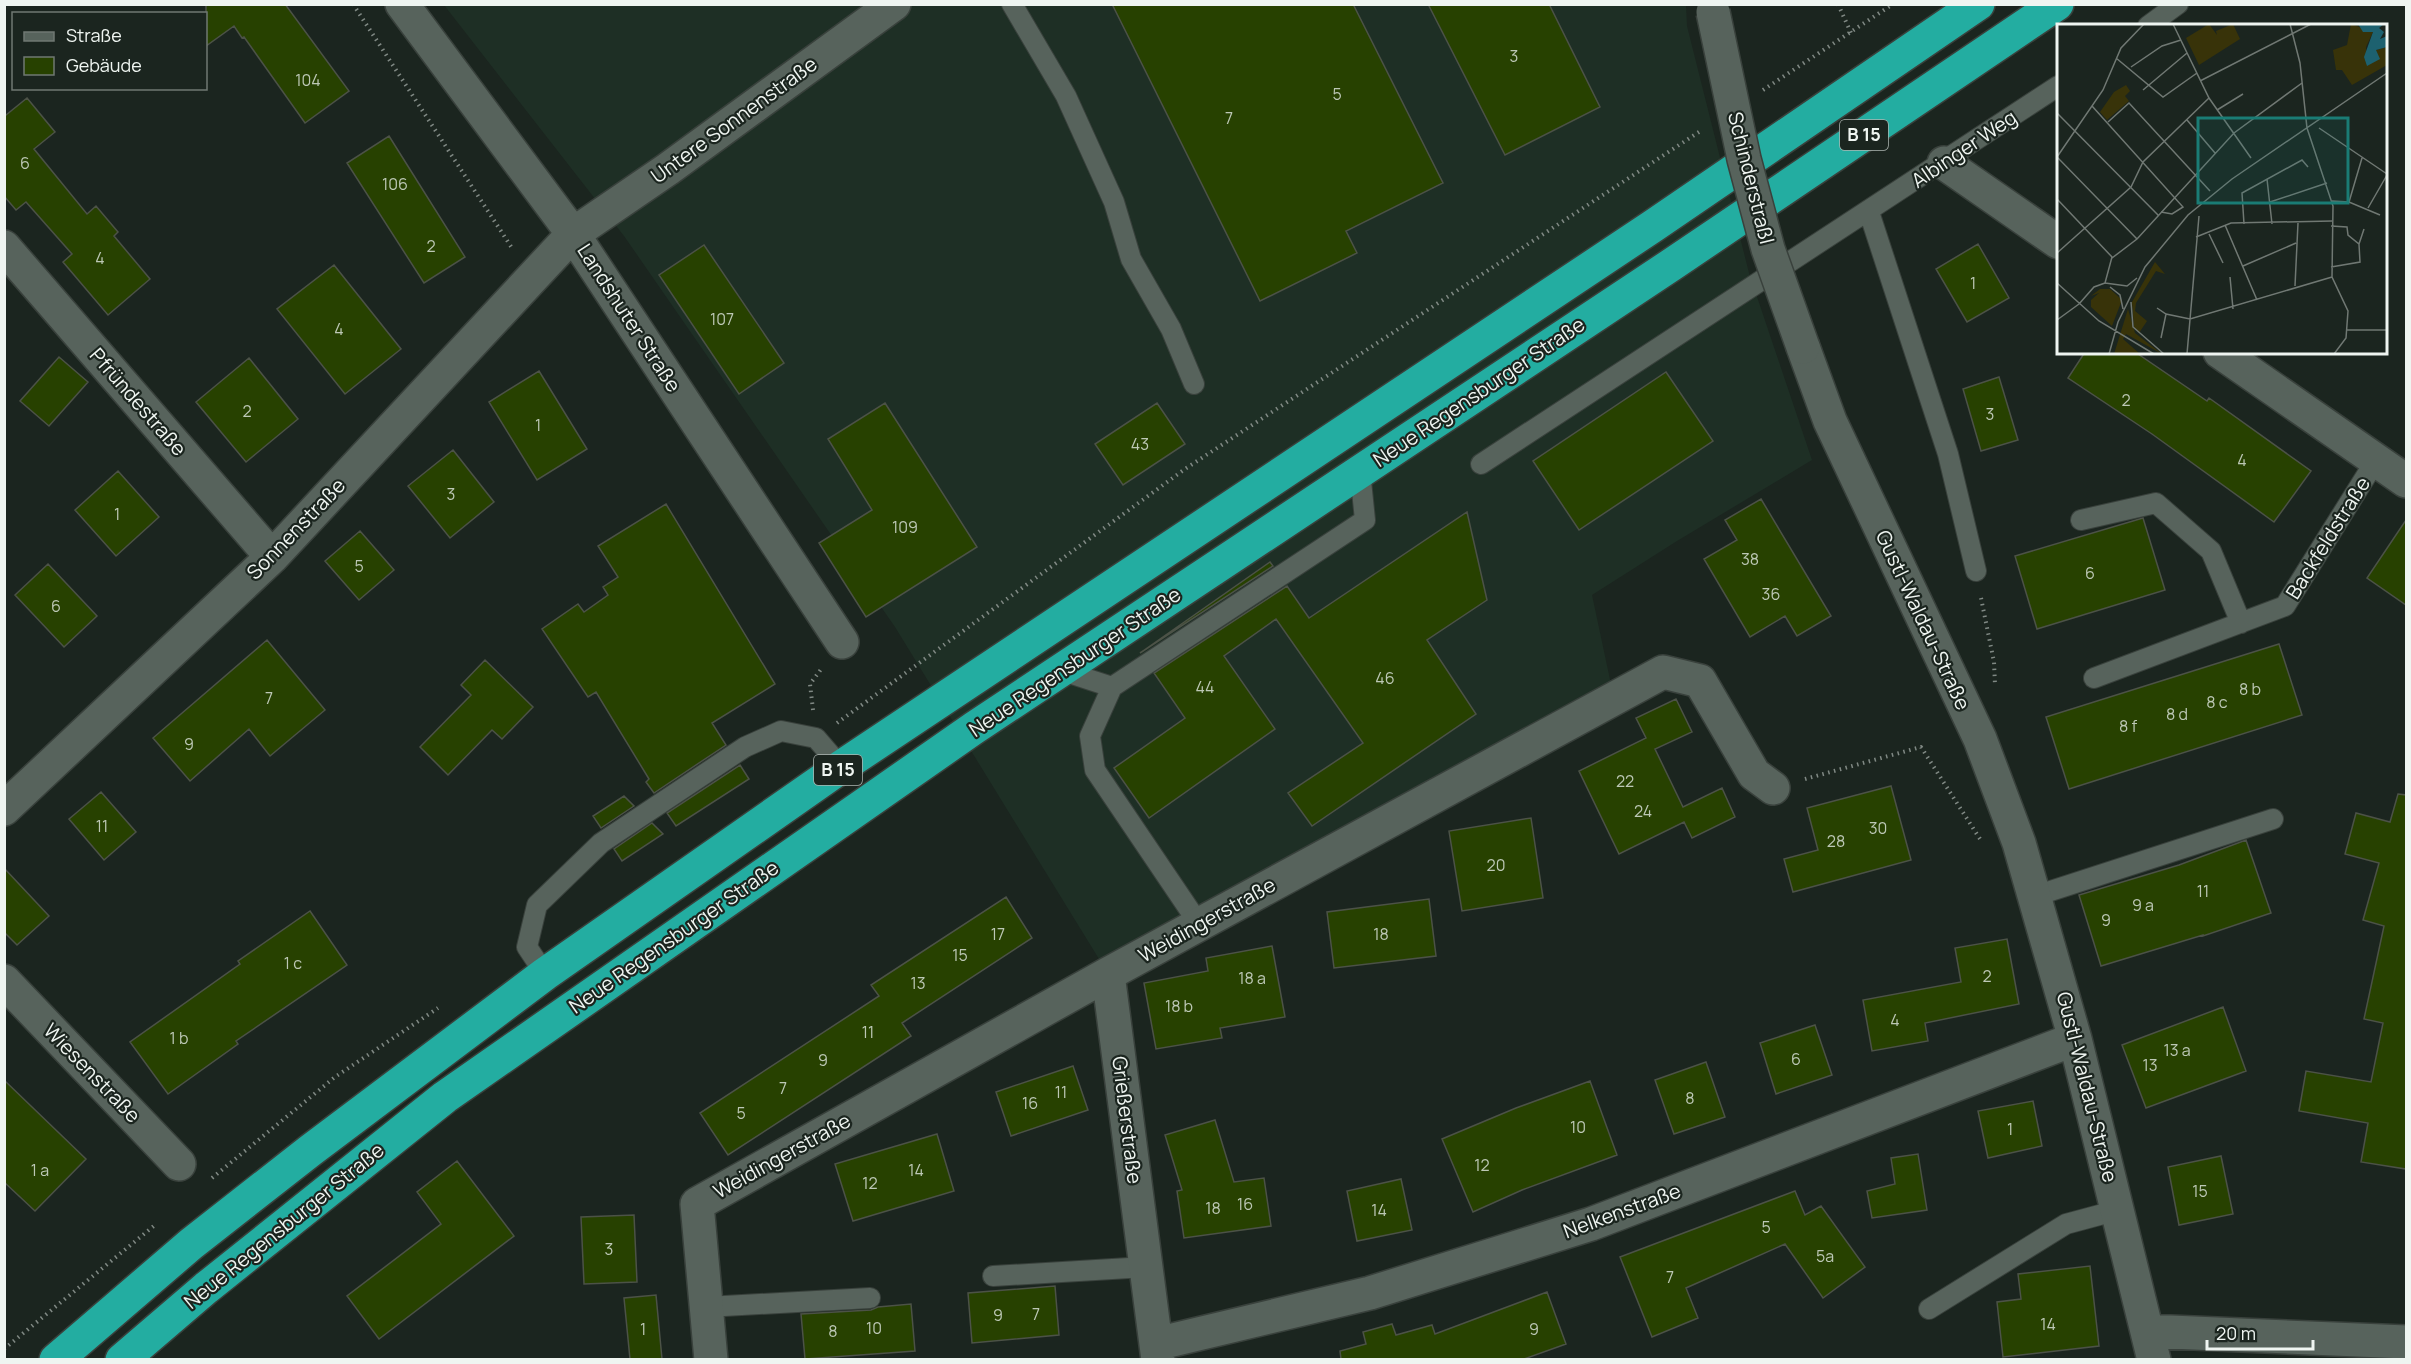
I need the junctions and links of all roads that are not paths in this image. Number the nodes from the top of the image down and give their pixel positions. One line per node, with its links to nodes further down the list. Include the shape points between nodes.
1 (402, 4): 12 (street, Landshuter Straße)
2 (894, 4): 12 (street, Untere Sonnenstraße)
3 (1012, 4): 17 (lane, via 1066,96 1113,202 1131,259 1171,329)
4 (1978, 4): 30 (highway, Neue Regensburger Straße / B 15, via 1653,226)
5 (2057, 4): 20 (highway, Neue Regensburger Straße / B 15)
6 (2178, 4): 8 (lane)
7 (1712, 8): 15 (street, Schinderstraßl, bridge, via 1744,159)
8 (2151, 24)
9 (2057, 87): 10 (lane, Albinger Weg)
10 (1944, 163): 11 (lane, Albinger Weg); 13 (street)
11 (1869, 212): 19 (lane, Albinger Weg); 24 (lane, via 1947,454)
12 (573, 234): 23 (street, Sonnenstraße); 26 (street, Landshuter Straße)
13 (2057, 241)
14 (4, 247): 23 (street, Pfründestraße)
15 (1803, 347): 34 (street, Gustl-Waldau-Straße, via 1830,421 1980,739)
16 (2223, 354): 18 (street, Backfeldstraße)
17 (1194, 384)
18 (2376, 460): 21 (street, Backfeldstraße); 25 (lane, Backfeldstraße, via 2285,606)
19 (1481, 464)
20 (1360, 471): 27 (highway, Neue Regensburger Straße / B 15); 29 (lane, via 1365,520)
21 (2406, 481)
22 (2081, 520): 25 (lane, via 2156,503 2211,551)
23 (272, 557): 32 (street, Sonnenstraße)
24 (1976, 571)
25 (2241, 623): 28 (lane, Backfeldstraße)
26 (842, 642)
27 (1063, 671): 29 (lane); 51 (highway, Neue Regensburger Straße / B 15, via 974,728 446,1097 206,1287)
28 (2094, 678)
29 (1112, 687): 35 (lane, via 1090,736 1095,770)
30 (841, 767): 36 (highway, Neue Regensburger Straße / B 15); 36 (lane, via 816,738 781,731 745,747 601,843 537,904 527,947)
31 (1773, 788): 35 (street, Weidingerstraße, via 1754,774 1700,681 1663,672)
32 (4, 809)
33 (2273, 819): 34 (lane)
34 (2035, 896): 39 (street, Gustl-Waldau-Straße)
35 (1199, 924): 37 (street, Weidingerstraße)
36 (545, 974): 50 (highway, Neue Regensburger Straße / B 15, via 191,1244)
37 (1108, 974): 42 (street, Grießerstraße); 45 (street, Weidingerstraße, via 697,1204)
38 (4, 981): 40 (street, Wiesenstraße)
39 (2075, 1039): 41 (street, Gustl-Waldau-Straße); 49 (street, Nelkenstraße, via 1591,1224 1370,1293)
40 (179, 1164)
41 (2118, 1210): 46 (lane, Gustl-Waldau-Straße, via 2066,1224); 48 (street, Gustl-Waldau-Straße)
42 (1146, 1267): 43 (lane); 49 (street, Grießerstraße)
43 (993, 1276)
44 (870, 1298): 45 (lane)
45 (706, 1307): 52 (street, Weidingerstraße)
46 (1929, 1309)
47 (2406, 1342): 48 (street)
48 (2150, 1345)
49 (1157, 1352)
50 (56, 1359)
51 (122, 1359)
52 (711, 1359)

